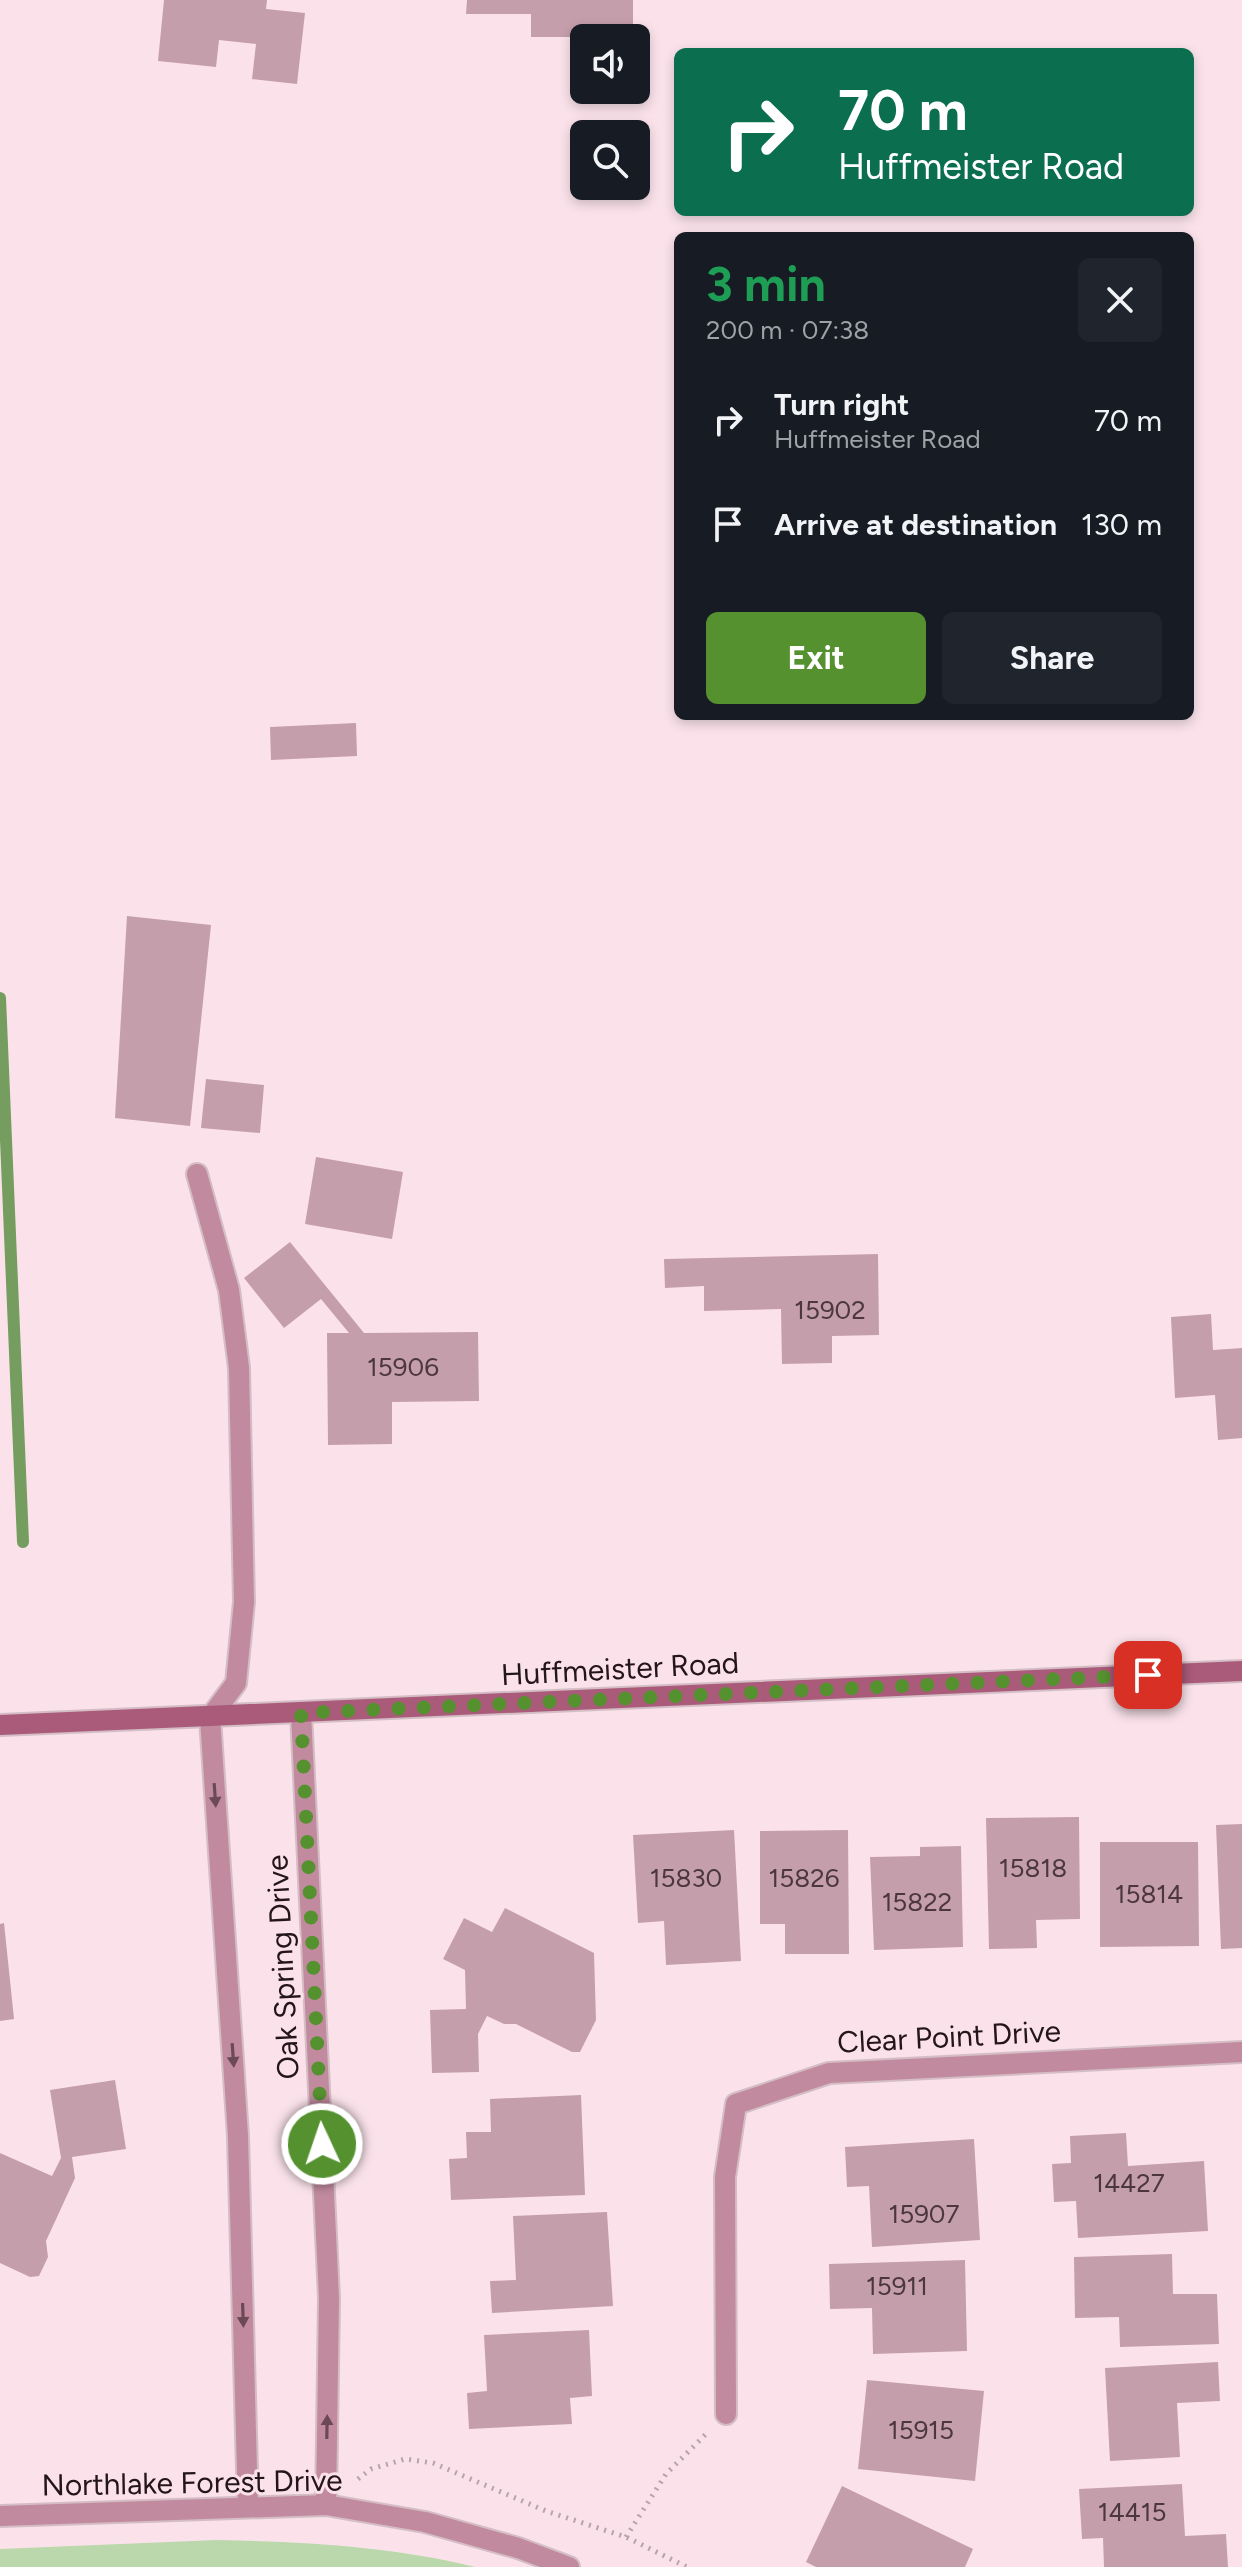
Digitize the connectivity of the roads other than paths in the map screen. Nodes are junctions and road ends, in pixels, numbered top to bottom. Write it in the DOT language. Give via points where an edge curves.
graph roads {
  1 [pos="197,1174"];
  2 [pos="1242,1671"];
  3 [pos="301,1713"];
  4 [pos="210,1718"];
  5 [pos="0,1725"];
  6 [pos="1242,2052"];
  7 [pos="726,2414"];
  8 [pos="326,2505"];
  9 [pos="248,2507"];
  10 [pos="0,2516"];
  11 [pos="569,2567"];
  1 -- 4 [label="street" via="229,1290 240,1384 244,1602 236,1683"];
  2 -- 3 [label="street, Huffmeister Road"];
  3 -- 4 [label="street, Huffmeister Road"];
  8 -- 3 [label="street, Oak Spring Drive, one-way" via="329,2298"];
  4 -- 5 [label="street, Huffmeister Road"];
  4 -- 9 [label="street, Oak Spring Drive, one-way" via="238,2136"];
  6 -- 7 [label="street, Clear Point Drive" via="829,2073 736,2104 725,2177"];
  8 -- 9 [label="street, Northlake Forest Drive"];
  8 -- 11 [label="street, Northlake Forest Drive" via="425,2522"];
  9 -- 10 [label="street, Northlake Forest Drive"];
}
